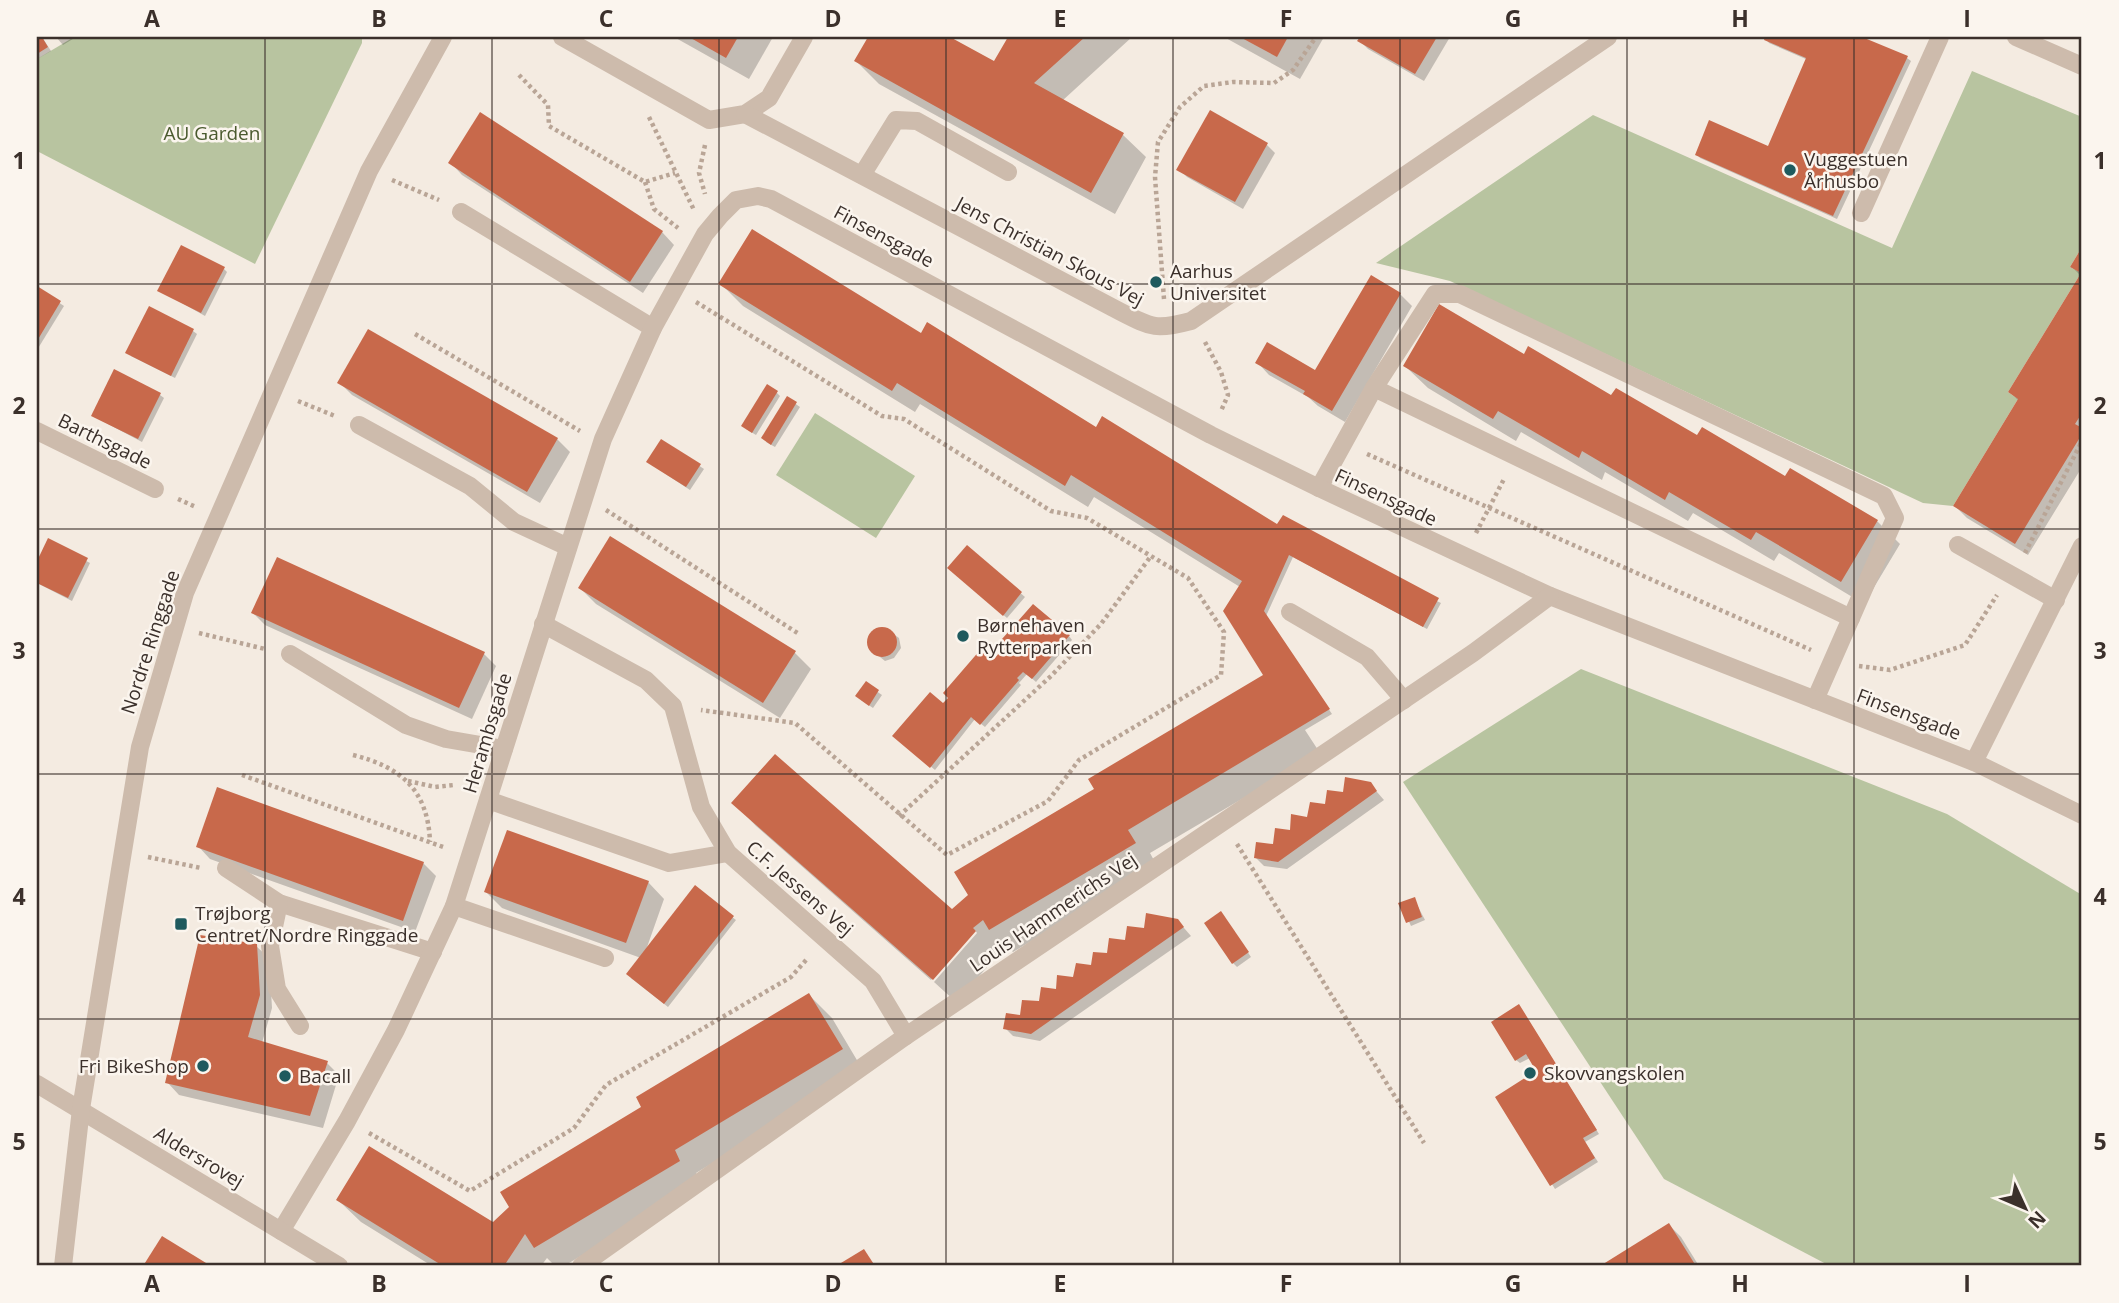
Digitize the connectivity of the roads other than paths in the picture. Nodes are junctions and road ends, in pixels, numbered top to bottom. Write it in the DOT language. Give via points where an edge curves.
graph roads {
  1 [pos="443,37"];
  2 [pos="562,37"];
  3 [pos="804,37"];
  4 [pos="1608,37"];
  5 [pos="1940,37"];
  6 [pos="2016,37"];
  7 [pos="2082,66"];
  8 [pos="745,114"];
  9 [pos="1008,172"];
  10 [pos="862,175"];
  11 [pos="461,212"];
  12 [pos="1861,213"];
  13 [pos="705,234"];
  14 [pos="653,328"];
  15 [pos="1374,388"];
  16 [pos="359,425"];
  17 [pos="37,431"];
  18 [pos="1319,488"];
  19 [pos="155,489"];
  20 [pos="1958,545"];
  21 [pos="2082,546"];
  22 [pos="568,547"];
  23 [pos="1550,596"];
  24 [pos="2056,600"];
  25 [pos="1290,612"];
  26 [pos="1850,618"];
  27 [pos="543,624"];
  28 [pos="290,654"];
  29 [pos="1404,699"];
  30 [pos="1815,700"];
  31 [pos="504,749"];
  32 [pos="1974,762"];
  33 [pos="488,800"];
  34 [pos="2082,815"];
  35 [pos="728,853"];
  36 [pos="226,868"];
  37 [pos="279,903"];
  38 [pos="454,906"];
  39 [pos="433,952"];
  40 [pos="605,958"];
  41 [pos="300,1026"];
  42 [pos="906,1036"];
  43 [pos="37,1084"];
  44 [pos="80,1109"];
  45 [pos="281,1231"];
  46 [pos="63,1266"];
  47 [pos="339,1266"];
  48 [pos="581,1266"];
  1 -- 44 [label="street, Nordre Ringgade" via="369,171 185,593 139,747"];
  2 -- 8 [label="street" via="709,120"];
  3 -- 8 [label="street" via="769,99"];
  4 -- 10 [label="street, Jens Christian Skous Vej" via="1191,321 1165,328 1142,323"];
  5 -- 12 [label="street"];
  6 -- 7 [label="street"];
  8 -- 10 [label="street, Jens Christian Skous Vej"];
  9 -- 10 [label="street" via="916,121 896,120"];
  11 -- 14 [label="street"];
  13 -- 14 [label="street, Herambsgade"];
  13 -- 18 [label="street, Finsensgade" via="736,200 771,199"];
  14 -- 22 [label="street, Herambsgade" via="601,444"];
  15 -- 18 [label="street"];
  15 -- 26 [label="street"];
  15 -- 26 [label="street" via="1435,294 1460,294 1884,496 1895,518"];
  16 -- 22 [label="street" via="470,486 514,522"];
  17 -- 19 [label="street, Barthsgade"];
  18 -- 23 [label="street, Finsensgade"];
  20 -- 24 [label="street"];
  21 -- 24 [label="street"];
  22 -- 27 [label="street, Herambsgade"];
  23 -- 29 [label="street, Louis Hammerichs Vej"];
  23 -- 30 [label="street, Finsensgade"];
  24 -- 32 [label="street"];
  25 -- 29 [label="street" via="1367,657"];
  26 -- 30 [label="street"];
  27 -- 31 [label="street, Herambsgade"];
  27 -- 35 [label="street, C.F. Jessens Vej" via="646,680 673,706 701,807"];
  28 -- 31 [label="street" via="406,725 446,739"];
  29 -- 42 [label="street, Louis Hammerichs Vej"];
  30 -- 32 [label="street, Finsensgade"];
  31 -- 33 [label="street, Herambsgade"];
  32 -- 34 [label="street, Finsensgade"];
  33 -- 35 [label="street" via="669,863"];
  33 -- 38 [label="street, Herambsgade"];
  35 -- 42 [label="street, C.F. Jessens Vej" via="873,981"];
  36 -- 37 [label="street"];
  37 -- 39 [label="street"];
  37 -- 41 [label="street" via="270,946 277,989"];
  38 -- 39 [label="street, Herambsgade"];
  38 -- 40 [label="street"];
  39 -- 45 [label="street, Herambsgade" via="347,1121"];
  42 -- 48 [label="street, Louis Hammerichs Vej"];
  43 -- 44 [label="street, Aldersrovej"];
  44 -- 45 [label="street, Aldersrovej"];
  44 -- 46 [label="street, Nordre Ringgade"];
  45 -- 47 [label="street, Aldersrovej"];
}
